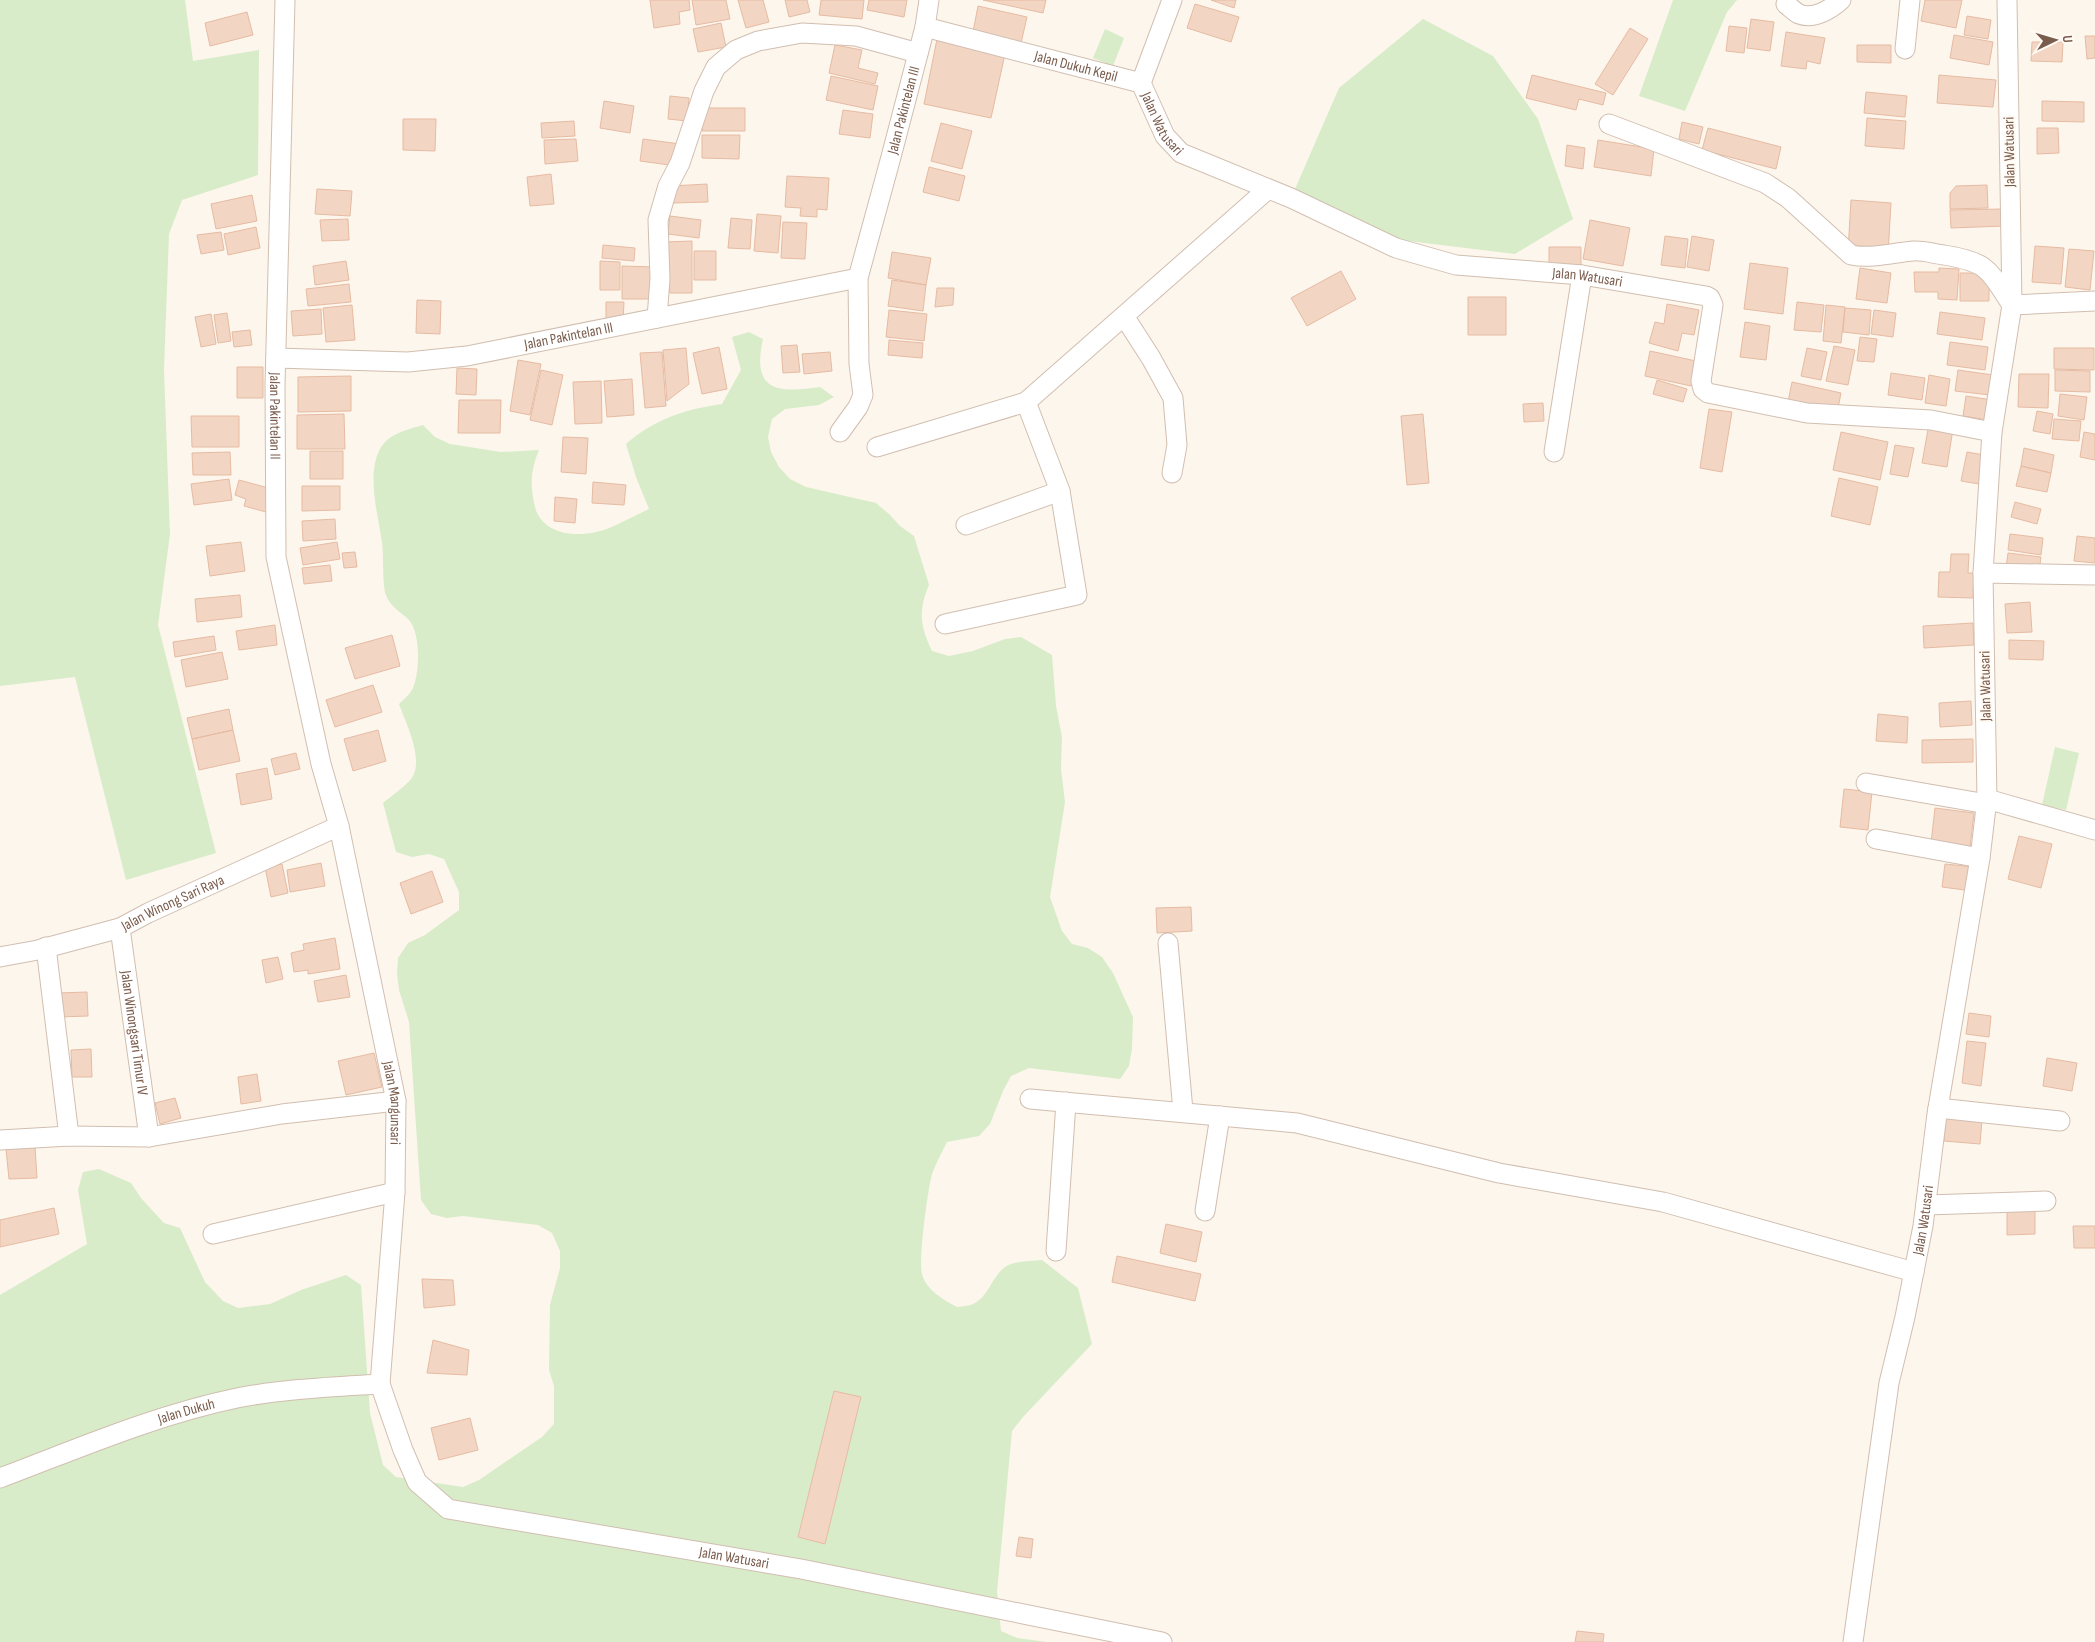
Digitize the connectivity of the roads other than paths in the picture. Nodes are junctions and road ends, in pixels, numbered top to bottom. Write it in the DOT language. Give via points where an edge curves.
graph roads {
  1 [pos="285,0"];
  2 [pos="930,0"];
  3 [pos="1172,0"];
  4 [pos="1841,0"];
  5 [pos="1910,0"];
  6 [pos="2006,0"];
  7 [pos="1786,4"];
  8 [pos="925,28"];
  9 [pos="1906,49"];
  10 [pos="918,53"];
  11 [pos="1141,83"];
  12 [pos="1609,124"];
  13 [pos="1268,189"];
  14 [pos="1582,276"];
  15 [pos="858,278"];
  16 [pos="2095,301"];
  17 [pos="2012,305"];
  18 [pos="1124,316"];
  19 [pos="657,318"];
  20 [pos="276,358"];
  21 [pos="1026,402"];
  22 [pos="840,432"];
  23 [pos="1992,432"];
  24 [pos="877,448"];
  25 [pos="1554,452"];
  26 [pos="1172,472"];
  27 [pos="1060,491"];
  28 [pos="966,525"];
  29 [pos="1983,572"];
  30 [pos="2095,575"];
  31 [pos="945,624"];
  32 [pos="1866,783"];
  33 [pos="1987,802"];
  34 [pos="339,826"];
  35 [pos="2095,830"];
  36 [pos="1876,839"];
  37 [pos="1980,858"];
  38 [pos="120,928"];
  39 [pos="1168,943"];
  40 [pos="46,947"];
  41 [pos="0,956"];
  42 [pos="1030,1099"];
  43 [pos="396,1101"];
  44 [pos="1066,1102"];
  45 [pos="1938,1108"];
  46 [pos="1183,1111"];
  47 [pos="1220,1116"];
  48 [pos="2060,1121"];
  49 [pos="68,1136"];
  50 [pos="149,1137"];
  51 [pos="0,1140"];
  52 [pos="395,1192"];
  53 [pos="2046,1201"];
  54 [pos="1926,1205"];
  55 [pos="1205,1211"];
  56 [pos="213,1234"];
  57 [pos="1056,1251"];
  58 [pos="1914,1272"];
  59 [pos="380,1384"];
  60 [pos="0,1478"];
  61 [pos="1162,1642"];
  62 [pos="1853,1642"];
  1 -- 20 [label="street, Jalan Pakintelan II"];
  2 -- 8 [label="street, Jalan Pakintelan III"];
  3 -- 11 [label="street"];
  4 -- 7 [label="street" via="1833,8 1809,15 1800,14"];
  5 -- 9 [label="street"];
  6 -- 17 [label="street, Jalan Watusari"];
  8 -- 10 [label="street, Jalan Pakintelan III"];
  8 -- 11 [label="street, Jalan Dukuh Kepil"];
  10 -- 15 [label="street, Jalan Pakintelan III"];
  10 -- 19 [label="street" via="856,36 802,33 758,40 736,50 716,68 704,91 658,220 660,279"];
  11 -- 13 [label="street, Jalan Watusari" via="1165,136 1181,153"];
  12 -- 17 [label="street" via="1765,183 1788,198 1851,255 1862,257 1914,251 1978,263 1991,273"];
  13 -- 14 [label="street, Jalan Watusari" via="1396,248 1456,265"];
  13 -- 18 [label="street"];
  14 -- 23 [label="street, Jalan Watusari" via="1710,298 1712,305 1701,380 1703,389 1708,393 1807,413 1931,420"];
  14 -- 25 [label="street"];
  15 -- 19 [label="street, Jalan Pakintelan III"];
  15 -- 22 [label="street, Jalan Pakintelan III" via="858,364 863,395 858,408"];
  16 -- 17 [label="street"];
  17 -- 23 [label="street, Jalan Watusari"];
  18 -- 21 [label="street"];
  18 -- 26 [label="street" via="1173,398 1177,445"];
  19 -- 20 [label="street, Jalan Pakintelan III" via="467,356 408,362"];
  20 -- 34 [label="street, Jalan Pakintelan II" via="276,557 321,764"];
  21 -- 24 [label="street"];
  21 -- 27 [label="street"];
  23 -- 29 [label="street, Jalan Watusari"];
  27 -- 28 [label="street"];
  27 -- 31 [label="street" via="1077,595"];
  29 -- 30 [label="street"];
  29 -- 33 [label="street, Jalan Watusari"];
  32 -- 33 [label="street"];
  33 -- 35 [label="street"];
  33 -- 37 [label="street, Jalan Watusari"];
  34 -- 38 [label="street, Jalan Winong Sari Raya"];
  34 -- 43 [label="street, Jalan Mangunsari"];
  36 -- 37 [label="street"];
  37 -- 45 [label="street, Jalan Watusari"];
  38 -- 40 [label="street, Jalan Winong Sari Raya"];
  38 -- 50 [label="street, Jalan Winongsari Timur IV"];
  39 -- 46 [label="street"];
  40 -- 41 [label="street, Jalan Winong Sari Raya"];
  40 -- 49 [label="street"];
  42 -- 44 [label="street"];
  43 -- 50 [label="street" via="282,1114"];
  43 -- 52 [label="street, Jalan Mangunsari"];
  44 -- 46 [label="street"];
  44 -- 57 [label="street"];
  45 -- 48 [label="street"];
  45 -- 54 [label="street, Jalan Watusari"];
  46 -- 47 [label="street"];
  47 -- 55 [label="street"];
  47 -- 58 [label="street" via="1297,1123 1499,1172 1663,1202"];
  49 -- 50 [label="street"];
  49 -- 51 [label="street"];
  52 -- 56 [label="street"];
  52 -- 59 [label="street, Jalan Mangunsari"];
  53 -- 54 [label="street"];
  54 -- 58 [label="street, Jalan Watusari"];
  58 -- 62 [label="street, Jalan Watusari" via="1889,1383"];
  59 -- 60 [label="street, Jalan Dukuh" via="237,1398 167,1416"];
  59 -- 61 [label="street, Jalan Watusari" via="417,1482 448,1509 800,1569"];
}
